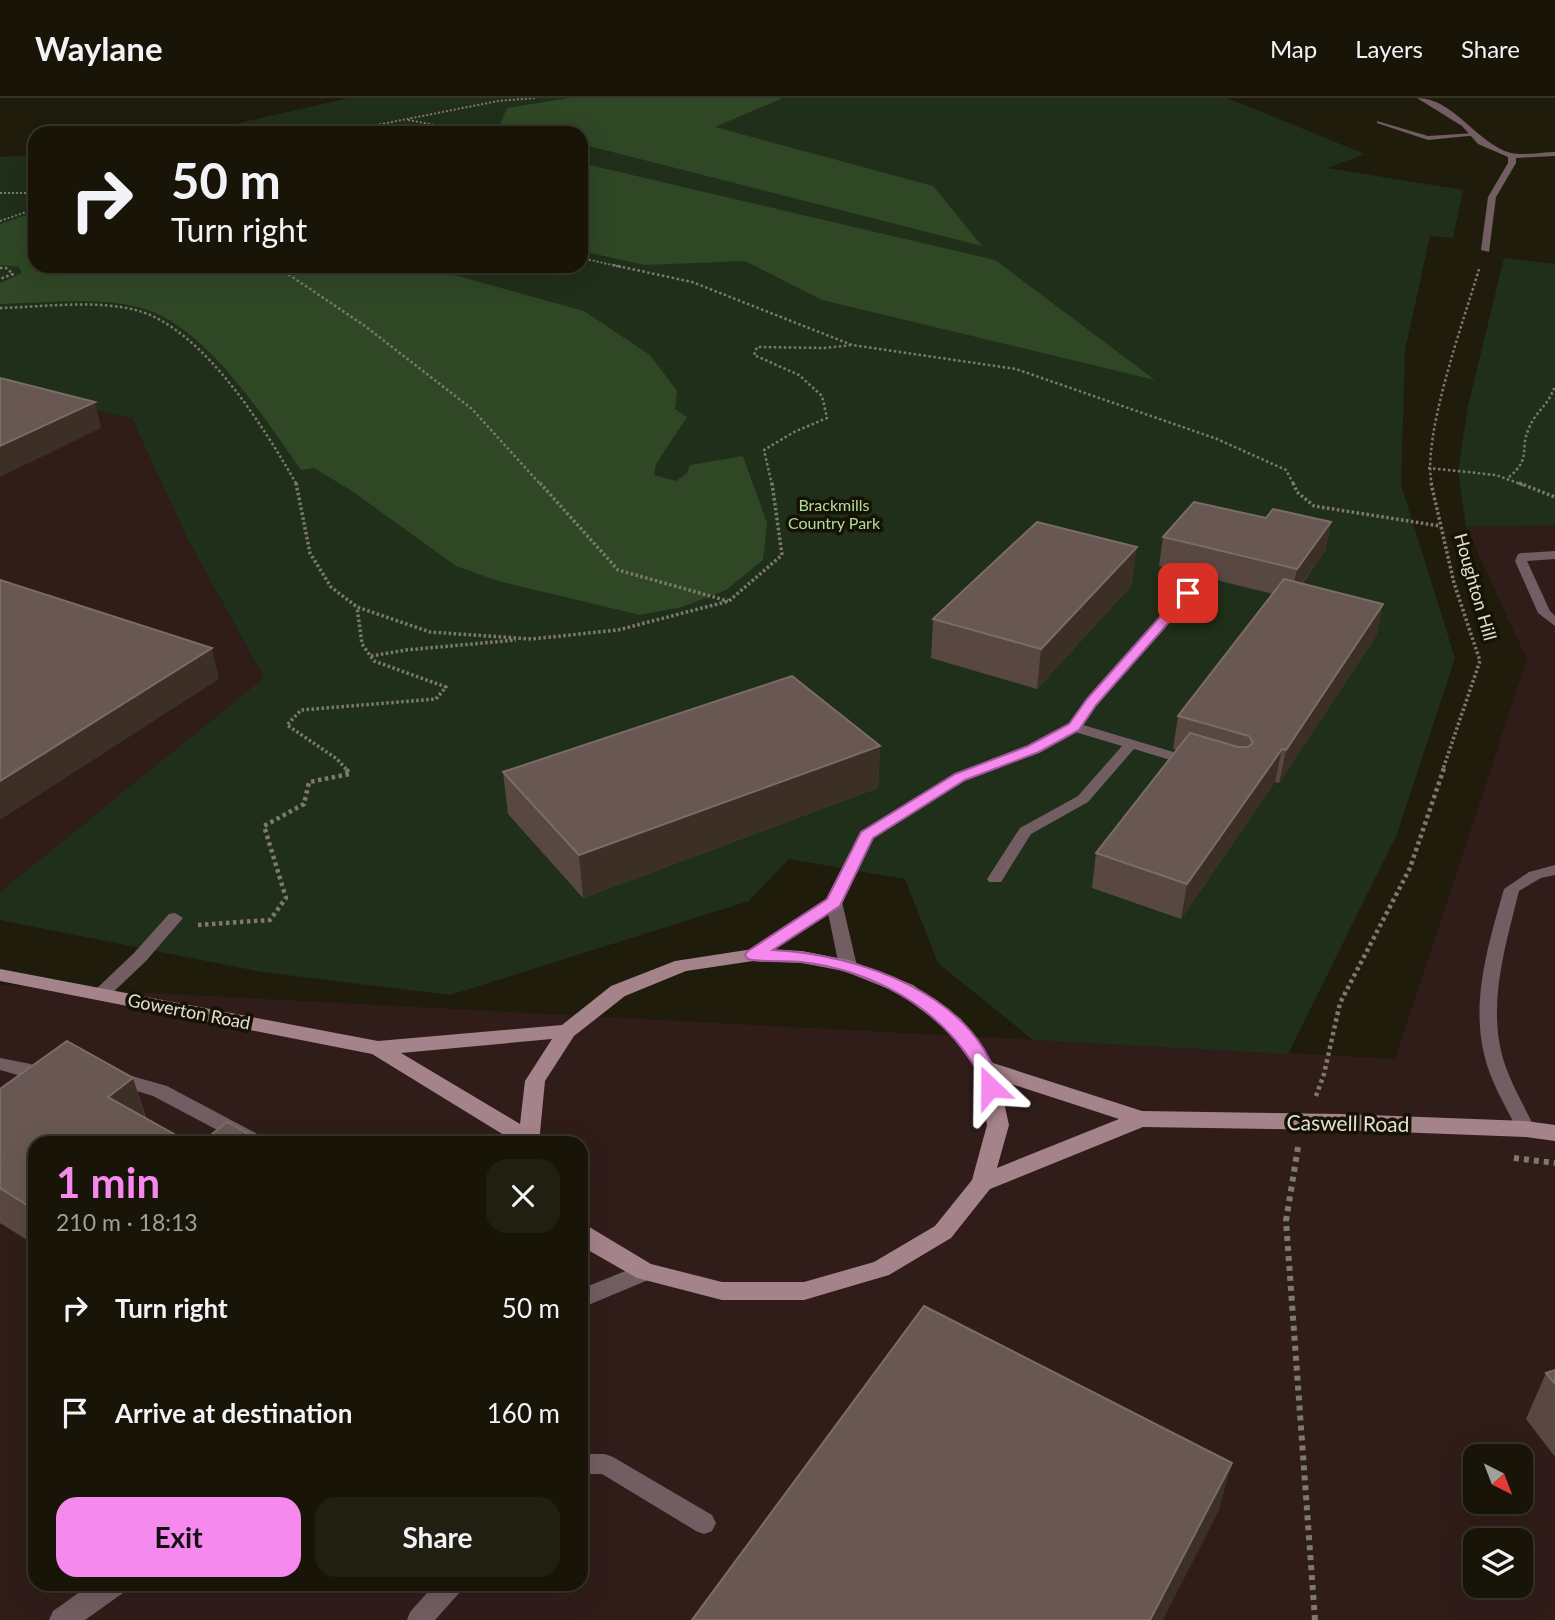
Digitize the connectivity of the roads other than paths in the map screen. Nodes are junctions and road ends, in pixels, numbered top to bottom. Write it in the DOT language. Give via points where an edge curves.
graph roads {
  1 [pos="1421,98"];
  2 [pos="1378,122"];
  3 [pos="1475,135"];
  4 [pos="1555,154"];
  5 [pos="1511,156"];
  6 [pos="1486,250"];
  7 [pos="1555,555"];
  8 [pos="1188,593"];
  9 [pos="1555,622"];
  10 [pos="1074,727"];
  11 [pos="1131,744"];
  12 [pos="1210,767"];
  13 [pos="1555,870"];
  14 [pos="995,879"];
  15 [pos="834,902"];
  16 [pos="171,922"];
  17 [pos="754,955"];
  18 [pos="848,966"];
  19 [pos="0,975"];
  20 [pos="101,994"];
  21 [pos="567,1031"];
  22 [pos="378,1048"];
  23 [pos="0,1064"];
  24 [pos="986,1068"];
  25 [pos="50,1071"];
  26 [pos="27,1072"];
  27 [pos="98,1072"];
  28 [pos="0,1106"];
  29 [pos="1141,1119"];
  30 [pos="1525,1129"];
  31 [pos="1555,1133"];
  32 [pos="245,1136"];
  33 [pos="521,1136"];
  34 [pos="528,1136"];
  35 [pos="982,1183"];
  36 [pos="588,1239"];
  37 [pos="645,1272"];
  38 [pos="588,1296"];
  39 [pos="588,1464"];
  40 [pos="704,1523"];
  41 [pos="103,1591"];
  42 [pos="446,1591"];
  43 [pos="63,1620"];
  44 [pos="419,1620"];
  1 -- 3 [label="street"];
  2 -- 3 [label="lane" via="1428,138"];
  3 -- 5 [label="street"];
  4 -- 5 [label="street"];
  5 -- 6 [label="street" via="1512,163 1492,197"];
  7 -- 9 [label="lane" via="1530,555 1521,561 1544,613"];
  8 -- 10 [label="lane"];
  10 -- 11 [label="lane"];
  10 -- 15 [label="lane" via="1033,749 960,777 867,835"];
  11 -- 12 [label="lane"];
  11 -- 14 [label="lane" via="1083,799 1025,831"];
  13 -- 30 [label="lane" via="1535,875 1512,889 1492,966 1487,1009 1493,1055"];
  15 -- 17 [label="lane"];
  15 -- 18 [label="lane"];
  16 -- 20 [label="lane"];
  17 -- 18 [label="street" via="802,957"];
  17 -- 21 [label="street" via="682,965 618,991"];
  18 -- 24 [label="street" via="906,989 954,1024"];
  19 -- 20 [label="street, Gowerton Road"];
  20 -- 22 [label="street, Gowerton Road"];
  21 -- 22 [label="street, Gowerton Road"];
  21 -- 34 [label="street" via="535,1081"];
  22 -- 33 [label="street, Gowerton Road"];
  23 -- 26 [label="lane"];
  24 -- 29 [label="street, Caswell Road"];
  24 -- 35 [label="street" via="998,1125"];
  25 -- 26 [label="lane"];
  26 -- 28 [label="lane" via="30,1076 19,1092"];
  27 -- 32 [label="lane" via="160,1091"];
  29 -- 30 [label="street, Caswell Road"];
  29 -- 35 [label="street, Caswell Road"];
  30 -- 31 [label="street, Caswell Road"];
  35 -- 37 [label="street" via="943,1232 881,1269 804,1291 722,1291"];
  36 -- 37 [label="street"];
  37 -- 38 [label="street"];
  39 -- 40 [label="lane" via="605,1464"];
  41 -- 43 [label="street"];
  42 -- 44 [label="lane"];
}
